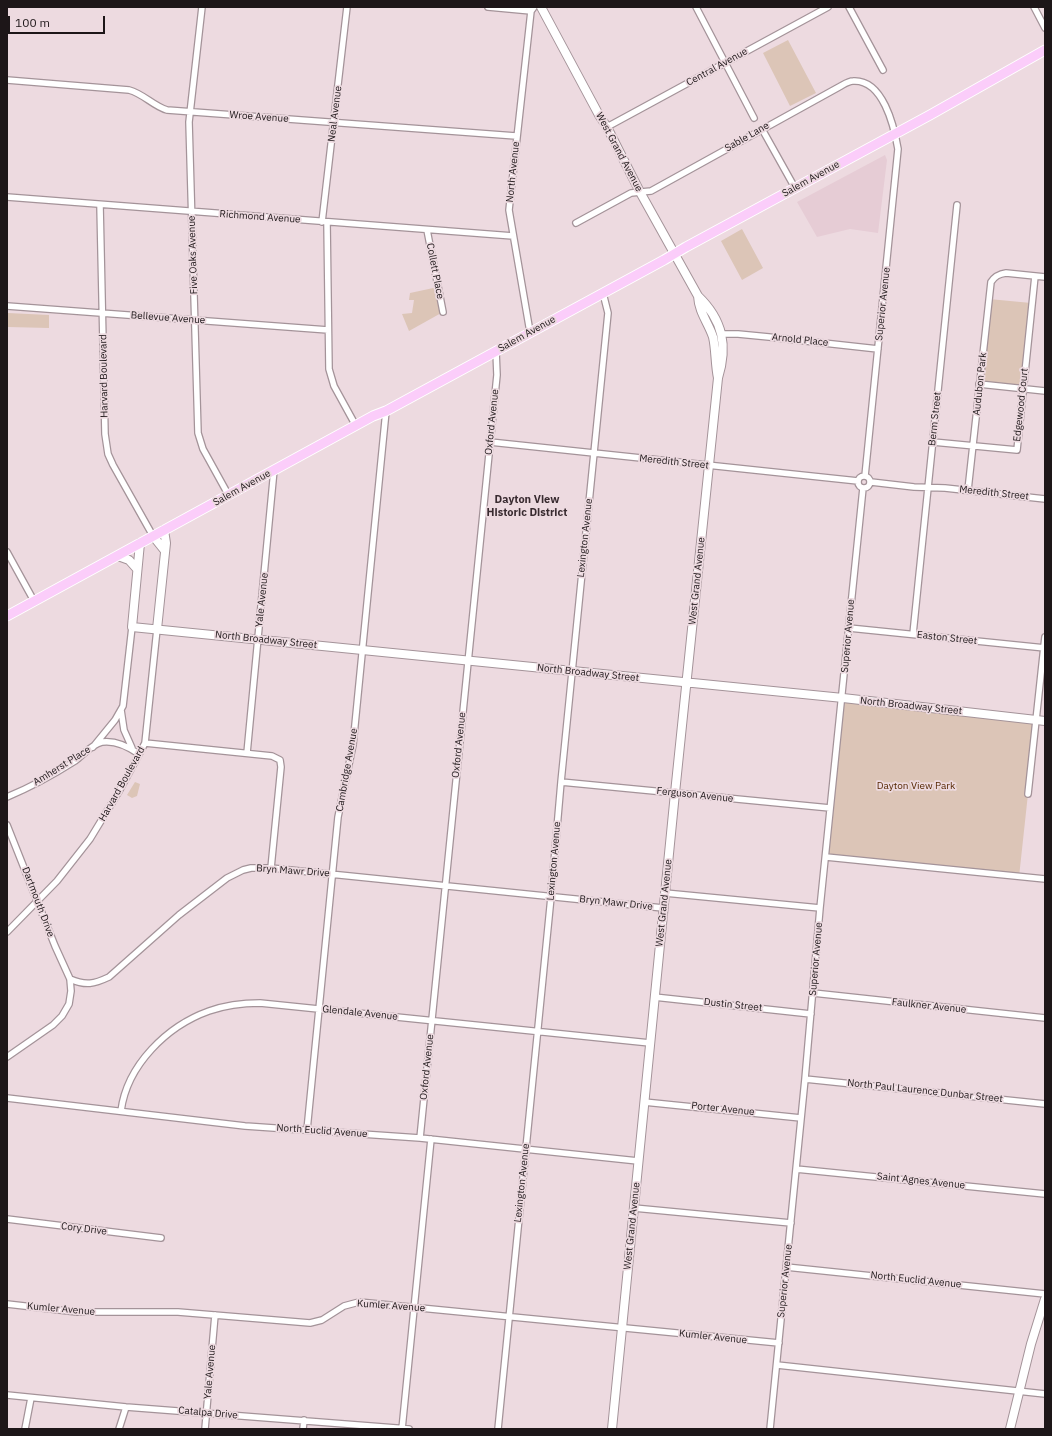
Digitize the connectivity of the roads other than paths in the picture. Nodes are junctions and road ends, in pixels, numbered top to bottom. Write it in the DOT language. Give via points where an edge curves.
graph roads {
  1 [pos="202,7"];
  2 [pos="348,7"];
  3 [pos="488,7"];
  4 [pos="541,7"];
  5 [pos="696,7"];
  6 [pos="828,7"];
  7 [pos="849,7"];
  8 [pos="1034,7"];
  9 [pos="532,9"];
  10 [pos="1045,28"];
  11 [pos="1045,50"];
  12 [pos="726,62"];
  13 [pos="883,70"];
  14 [pos="7,80"];
  15 [pos="190,112"];
  16 [pos="754,118"];
  17 [pos="334,122"];
  18 [pos="607,127"];
  19 [pos="762,129"];
  20 [pos="895,133"];
  21 [pos="516,136"];
  22 [pos="795,188"];
  23 [pos="640,192"];
  24 [pos="7,197"];
  25 [pos="100,205"];
  26 [pos="958,205"];
  27 [pos="192,212"];
  28 [pos="324,222"];
  29 [pos="576,223"];
  30 [pos="427,230"];
  31 [pos="513,236"];
  32 [pos="675,254"];
  33 [pos="1035,276"];
  34 [pos="1045,277"];
  35 [pos="603,293"];
  36 [pos="698,296"];
  37 [pos="7,306"];
  38 [pos="443,312"];
  39 [pos="102,314"];
  40 [pos="195,320"];
  41 [pos="328,330"];
  42 [pos="530,332"];
  43 [pos="722,334"];
  44 [pos="878,349"];
  45 [pos="496,351"];
  46 [pos="718,378"];
  47 [pos="979,384"];
  48 [pos="1023,388"];
  49 [pos="1045,391"];
  50 [pos="386,411"];
  51 [pos="356,426"];
  52 [pos="490,442"];
  53 [pos="933,442"];
  54 [pos="974,446"];
  55 [pos="594,454"];
  56 [pos="709,465"];
  57 [pos="274,470"];
  58 [pos="865,476"];
  59 [pos="858,481"];
  60 [pos="871,482"];
  61 [pos="928,487"];
  62 [pos="863,488"];
  63 [pos="968,490"];
  64 [pos="228,496"];
  65 [pos="1045,499"];
  66 [pos="164,530"];
  67 [pos="153,536"];
  68 [pos="140,543"];
  69 [pos="165,551"];
  70 [pos="7,552"];
  71 [pos="118,556"];
  72 [pos="137,569"];
  73 [pos="34,601"];
  74 [pos="7,616"];
  75 [pos="132,627"];
  76 [pos="849,628"];
  77 [pos="157,629"];
  78 [pos="914,634"];
  79 [pos="1045,637"];
  80 [pos="258,639"];
  81 [pos="1044,648"];
  82 [pos="363,650"];
  83 [pos="468,661"];
  84 [pos="572,672"];
  85 [pos="686,683"];
  86 [pos="843,698"];
  87 [pos="121,710"];
  88 [pos="1041,720"];
  89 [pos="145,743"];
  90 [pos="93,747"];
  91 [pos="132,748"];
  92 [pos="246,753"];
  93 [pos="140,754"];
  94 [pos="561,782"];
  95 [pos="675,793"];
  96 [pos="1028,794"];
  97 [pos="7,797"];
  98 [pos="830,808"];
  99 [pos="7,825"];
  100 [pos="826,857"];
  101 [pos="271,868"];
  102 [pos="333,874"];
  103 [pos="1045,879"];
  104 [pos="445,886"];
  105 [pos="665,893"];
  106 [pos="551,897"];
  107 [pos="38,900"];
  108 [pos="663,908"];
  109 [pos="820,908"];
  110 [pos="7,932"];
  111 [pos="70,979"];
  112 [pos="813,993"];
  113 [pos="654,997"];
  114 [pos="319,1009"];
  115 [pos="811,1014"];
  116 [pos="1045,1018"];
  117 [pos="431,1020"];
  118 [pos="538,1031"];
  119 [pos="650,1043"];
  120 [pos="7,1057"];
  121 [pos="805,1079"];
  122 [pos="7,1098"];
  123 [pos="644,1102"];
  124 [pos="1045,1104"];
  125 [pos="121,1111"];
  126 [pos="801,1118"];
  127 [pos="307,1130"];
  128 [pos="420,1138"];
  129 [pos="431,1140"];
  130 [pos="526,1149"];
  131 [pos="638,1161"];
  132 [pos="796,1169"];
  133 [pos="1045,1194"];
  134 [pos="634,1208"];
  135 [pos="7,1219"];
  136 [pos="791,1223"];
  137 [pos="161,1238"];
  138 [pos="786,1267"];
  139 [pos="1045,1294"];
  140 [pos="1045,1299"];
  141 [pos="7,1304"];
  142 [pos="414,1307"];
  143 [pos="215,1316"];
  144 [pos="509,1316"];
  145 [pos="621,1328"];
  146 [pos="779,1343"];
  147 [pos="777,1365"];
  148 [pos="1019,1391"];
  149 [pos="1045,1394"];
  150 [pos="7,1395"];
  151 [pos="31,1398"];
  152 [pos="126,1407"];
  153 [pos="207,1413"];
  154 [pos="304,1420"];
  155 [pos="25,1429"];
  156 [pos="119,1429"];
  157 [pos="205,1429"];
  158 [pos="303,1429"];
  159 [pos="402,1429"];
  160 [pos="409,1429"];
  161 [pos="498,1429"];
  162 [pos="612,1429"];
  163 [pos="770,1429"];
  164 [pos="1010,1429"];
  1 -- 15 [label="street, Five Oaks Avenue"];
  2 -- 17 [label="street, Neal Avenue"];
  3 -- 9 [label="street"];
  4 -- 18 [label="street, West Grand Avenue"];
  5 -- 12 [label="street"];
  6 -- 12 [label="street, Central Avenue"];
  7 -- 13 [label="street"];
  8 -- 10 [label="street"];
  9 -- 21 [label="street, North Avenue"];
  11 -- 20 [label="main road, Salem Avenue"];
  12 -- 16 [label="street"];
  12 -- 18 [label="street, Central Avenue"];
  14 -- 15 [label="street, Wroe Avenue" via="129,90 140,94 160,108"];
  15 -- 17 [label="street, Wroe Avenue"];
  15 -- 27 [label="street, Five Oaks Avenue"];
  17 -- 21 [label="street, Wroe Avenue"];
  17 -- 28 [label="street, Neal Avenue"];
  18 -- 23 [label="street, West Grand Avenue"];
  19 -- 20 [label="street, Sable Lane" via="854,81 875,89 885,105"];
  19 -- 22 [label="street"];
  19 -- 23 [label="street, Sable Lane" via="651,191"];
  20 -- 22 [label="main road, Salem Avenue"];
  20 -- 44 [label="street, Superior Avenue" via="898,149"];
  21 -- 31 [label="street, North Avenue" via="509,198"];
  22 -- 32 [label="main road, Salem Avenue"];
  23 -- 29 [label="street, Sable Lane" via="631,193"];
  23 -- 32 [label="street, West Grand Avenue"];
  24 -- 25 [label="street, Richmond Avenue"];
  25 -- 27 [label="street, Richmond Avenue"];
  25 -- 39 [label="street, Harvard Boulevard"];
  26 -- 53 [label="street, Berm Street"];
  27 -- 28 [label="street, Richmond Avenue"];
  27 -- 40 [label="street, Five Oaks Avenue"];
  28 -- 30 [label="street, Richmond Avenue"];
  28 -- 41 [label="street, Neal Avenue"];
  30 -- 31 [label="street, Richmond Avenue"];
  30 -- 38 [label="street, Collett Place"];
  31 -- 42 [label="street, North Avenue"];
  32 -- 35 [label="main road, Salem Avenue"];
  32 -- 36 [label="street, West Grand Avenue"];
  33 -- 34 [label="street"];
  33 -- 47 [label="street, Audubon Park" via="1006,273 994,277 990,285"];
  33 -- 48 [label="street, Edgewood Court"];
  35 -- 42 [label="main road, Salem Avenue"];
  35 -- 55 [label="street, Lexington Avenue" via="608,313"];
  36 -- 43 [label="street, West Grand Avenue" via="706,304"];
  36 -- 46 [label="street, West Grand Avenue" via="698,305 713,336"];
  37 -- 39 [label="street, Bellevue Avenue"];
  39 -- 40 [label="street, Bellevue Avenue"];
  39 -- 67 [label="street, Harvard Boulevard" via="106,445 113,465"];
  40 -- 41 [label="street, Bellevue Avenue"];
  40 -- 64 [label="street, Five Oaks Avenue" via="200,440"];
  41 -- 51 [label="street, Neal Avenue" via="330,374"];
  42 -- 45 [label="main road, Salem Avenue"];
  43 -- 44 [label="street, Arnold Place"];
  43 -- 46 [label="street, West Grand Avenue" via="722,363"];
  44 -- 58 [label="street, Superior Avenue"];
  45 -- 50 [label="main road, Salem Avenue"];
  45 -- 52 [label="street, Oxford Avenue" via="497,375"];
  46 -- 56 [label="street, West Grand Avenue"];
  47 -- 48 [label="street"];
  47 -- 54 [label="street, Audubon Park"];
  48 -- 49 [label="street"];
  48 -- 54 [label="street, Edgewood Court" via="1017,450"];
  50 -- 51 [label="main road, Salem Avenue"];
  50 -- 82 [label="street, Cambridge Avenue"];
  51 -- 57 [label="main road, Salem Avenue"];
  52 -- 55 [label="street, Meredith Street"];
  52 -- 83 [label="street, Oxford Avenue"];
  53 -- 54 [label="street, Edgewood Court"];
  53 -- 61 [label="street, Berm Street"];
  54 -- 63 [label="street, Audubon Park"];
  55 -- 56 [label="street, Meredith Street"];
  55 -- 84 [label="street, Lexington Avenue"];
  56 -- 59 [label="street, Meredith Street"];
  56 -- 85 [label="street, West Grand Avenue"];
  57 -- 64 [label="main road, Salem Avenue"];
  57 -- 80 [label="street, Yale Avenue"];
  58 -- 59 [label="street" via="860,477"];
  58 -- 60 [label="street"];
  59 -- 62 [label="street" via="859,486"];
  60 -- 61 [label="street, Meredith Street"];
  60 -- 62 [label="street" via="868,487"];
  61 -- 63 [label="street, Meredith Street"];
  61 -- 78 [label="street, Berm Street"];
  62 -- 76 [label="street, Superior Avenue"];
  63 -- 65 [label="street, Meredith Street"];
  64 -- 66 [label="main road, Salem Avenue"];
  66 -- 67 [label="main road, Salem Avenue"];
  66 -- 69 [label="street, Harvard Boulevard"];
  67 -- 68 [label="main road, Salem Avenue"];
  67 -- 69 [label="street"];
  68 -- 71 [label="main road, Salem Avenue"];
  68 -- 72 [label="street, Harvard Boulevard"];
  69 -- 77 [label="street, Harvard Boulevard"];
  70 -- 73 [label="street"];
  71 -- 72 [label="street" via="129,560"];
  71 -- 73 [label="main road, Salem Avenue"];
  72 -- 75 [label="street, Harvard Boulevard"];
  73 -- 74 [label="main road, Salem Avenue"];
  75 -- 77 [label="street, North Broadway Street"];
  75 -- 87 [label="street, Harvard Boulevard"];
  76 -- 78 [label="street, Easton Street"];
  76 -- 86 [label="street, Superior Avenue"];
  77 -- 80 [label="street, North Broadway Street"];
  77 -- 89 [label="street, Harvard Boulevard"];
  78 -- 81 [label="street, Easton Street"];
  79 -- 81 [label="street"];
  80 -- 82 [label="street, North Broadway Street"];
  80 -- 92 [label="street, Yale Avenue"];
  81 -- 88 [label="street"];
  82 -- 83 [label="street, North Broadway Street"];
  82 -- 102 [label="street, Cambridge Avenue" via="353,745 341,800"];
  83 -- 84 [label="street, North Broadway Street"];
  83 -- 104 [label="street, Oxford Avenue"];
  84 -- 85 [label="street, North Broadway Street"];
  84 -- 94 [label="street, Lexington Avenue"];
  85 -- 86 [label="street, North Broadway Street"];
  85 -- 95 [label="street, West Grand Avenue"];
  86 -- 88 [label="street, North Broadway Street"];
  86 -- 98 [label="street, Superior Avenue"];
  87 -- 90 [label="street, Harvard Boulevard"];
  87 -- 91 [label="street, Harvard Boulevard" via="124,730"];
  88 -- 96 [label="street"];
  89 -- 92 [label="street"];
  89 -- 93 [label="street, Harvard Boulevard"];
  90 -- 91 [label="street, Amherst Place" via="102,742 114,742"];
  90 -- 97 [label="street, Amherst Place" via="53,775"];
  91 -- 93 [label="street, Amherst Place"];
  92 -- 101 [label="street" via="280,760"];
  93 -- 107 [label="street, Harvard Boulevard" via="90,839 57,881"];
  94 -- 95 [label="street, Ferguson Avenue"];
  94 -- 106 [label="street, Lexington Avenue"];
  95 -- 98 [label="street, Ferguson Avenue"];
  95 -- 105 [label="street, West Grand Avenue"];
  98 -- 100 [label="street, Superior Avenue"];
  99 -- 107 [label="street, Dartmouth Drive"];
  100 -- 103 [label="street"];
  100 -- 109 [label="street, Superior Avenue"];
  101 -- 102 [label="street, Bryn Mawr Drive"];
  101 -- 111 [label="street, Bryn Mawr Drive" via="251,868 227,878 179,915 109,977 98,983 88,984"];
  102 -- 104 [label="street, Bryn Mawr Drive"];
  102 -- 114 [label="street, Cambridge Avenue"];
  104 -- 106 [label="street, Bryn Mawr Drive"];
  104 -- 117 [label="street, Oxford Avenue"];
  105 -- 108 [label="street, West Grand Avenue"];
  105 -- 109 [label="street, Bryn Mawr Drive"];
  106 -- 108 [label="street, Bryn Mawr Drive"];
  106 -- 118 [label="street, Lexington Avenue"];
  107 -- 110 [label="street, Harvard Boulevard"];
  107 -- 111 [label="street, Dartmouth Drive"];
  108 -- 113 [label="street, West Grand Avenue"];
  109 -- 112 [label="street, Superior Avenue"];
  111 -- 120 [label="street" via="69,1004 62,1016"];
  112 -- 115 [label="street, Superior Avenue"];
  112 -- 116 [label="street, Faulkner Avenue"];
  113 -- 115 [label="street, Dustin Street"];
  113 -- 119 [label="street, West Grand Avenue"];
  114 -- 117 [label="street, Glendale Avenue"];
  114 -- 125 [label="street, Glendale Avenue" via="240,1003 194,1017 167,1034 143,1060 127,1088"];
  114 -- 127 [label="street, Cambridge Avenue"];
  115 -- 121 [label="street, Superior Avenue"];
  117 -- 118 [label="street, Glendale Avenue"];
  117 -- 128 [label="street, Oxford Avenue"];
  118 -- 119 [label="street, Glendale Avenue"];
  118 -- 130 [label="street, Lexington Avenue"];
  119 -- 123 [label="street, West Grand Avenue"];
  121 -- 124 [label="street, North Paul Laurence Dunbar Street"];
  121 -- 126 [label="street, Superior Avenue"];
  122 -- 125 [label="street, North Euclid Avenue"];
  123 -- 126 [label="street, Porter Avenue"];
  123 -- 131 [label="street, West Grand Avenue"];
  125 -- 127 [label="street, North Euclid Avenue" via="245,1126"];
  126 -- 132 [label="street, Superior Avenue"];
  127 -- 128 [label="street, North Euclid Avenue"];
  128 -- 129 [label="street, North Euclid Avenue"];
  129 -- 130 [label="street, North Euclid Avenue"];
  129 -- 142 [label="street"];
  130 -- 131 [label="street, North Euclid Avenue"];
  130 -- 144 [label="street, Lexington Avenue"];
  131 -- 134 [label="street, West Grand Avenue"];
  132 -- 133 [label="street, Saint Agnes Avenue"];
  132 -- 136 [label="street, Superior Avenue"];
  134 -- 136 [label="street"];
  134 -- 145 [label="street, West Grand Avenue"];
  135 -- 137 [label="street, Cory Drive"];
  136 -- 138 [label="street, Superior Avenue"];
  138 -- 139 [label="street, North Euclid Avenue"];
  138 -- 146 [label="street, Superior Avenue"];
  140 -- 148 [label="street"];
  141 -- 143 [label="street, Kumler Avenue" via="77,1312 159,1311"];
  142 -- 143 [label="street, Kumler Avenue" via="359,1302 344,1306 325,1319 314,1322"];
  142 -- 144 [label="street, Kumler Avenue"];
  142 -- 159 [label="street"];
  143 -- 153 [label="street, Yale Avenue"];
  144 -- 145 [label="street, Kumler Avenue"];
  144 -- 161 [label="street, Lexington Avenue"];
  145 -- 146 [label="street, Kumler Avenue"];
  145 -- 162 [label="street, West Grand Avenue"];
  146 -- 147 [label="street, Superior Avenue"];
  147 -- 148 [label="street"];
  147 -- 163 [label="street, Superior Avenue"];
  148 -- 149 [label="street"];
  148 -- 164 [label="street"];
  150 -- 151 [label="street, Catalpa Drive"];
  151 -- 152 [label="street, Catalpa Drive"];
  151 -- 155 [label="street"];
  152 -- 153 [label="street, Catalpa Drive"];
  152 -- 156 [label="street"];
  153 -- 154 [label="street, Catalpa Drive"];
  153 -- 157 [label="street, Yale Avenue"];
  154 -- 158 [label="street"];
  154 -- 159 [label="street, Catalpa Drive"];
  159 -- 160 [label="street, Catalpa Drive"];
}
